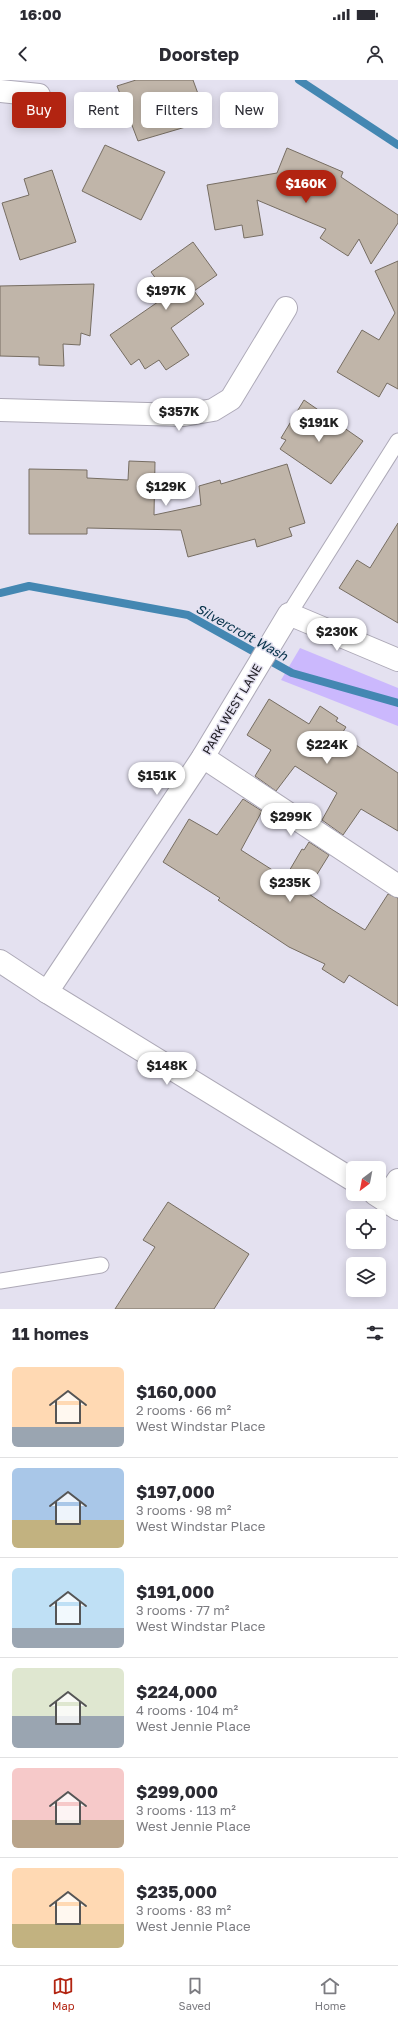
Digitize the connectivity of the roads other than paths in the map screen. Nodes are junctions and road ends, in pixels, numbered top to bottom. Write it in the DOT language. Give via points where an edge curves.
graph roads {
  1 [pos="0,92"];
  2 [pos="12,93"];
  3 [pos="286,308"];
  4 [pos="0,410"];
  5 [pos="398,442"];
  6 [pos="289,614"];
  7 [pos="398,660"];
  8 [pos="203,757"];
  9 [pos="398,886"];
  10 [pos="0,960"];
  11 [pos="47,992"];
  12 [pos="346,1176"];
  13 [pos="398,1180"];
  14 [pos="386,1201"];
  15 [pos="101,1265"];
  16 [pos="0,1281"];
  1 -- 2 [label="street"];
  3 -- 4 [label="street" via="231,399 216,417"];
  5 -- 6 [label="lane, PARK WEST LANE"];
  6 -- 7 [label="street"];
  6 -- 8 [label="street, PARK WEST LANE"];
  8 -- 9 [label="street"];
  8 -- 11 [label="street, PARK WEST LANE"];
  10 -- 11 [label="street"];
  11 -- 12 [label="street"];
  13 -- 14 [label="street"];
  15 -- 16 [label="lane"];
}
